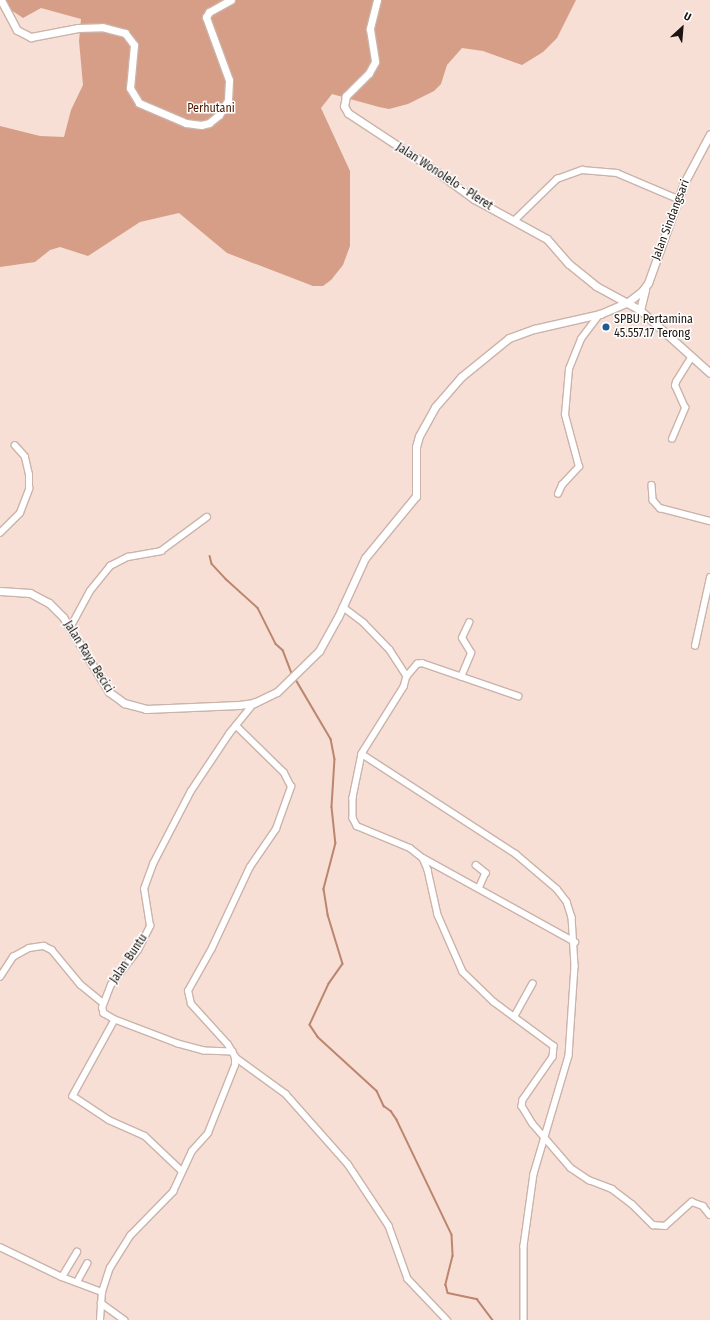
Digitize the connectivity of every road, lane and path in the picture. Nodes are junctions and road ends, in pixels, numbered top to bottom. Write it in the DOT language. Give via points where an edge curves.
graph roads {
  1 [pos="1,0"];
  2 [pos="231,0"];
  3 [pos="377,0"];
  4 [pos="710,134"];
  5 [pos="678,199"];
  6 [pos="516,220"];
  7 [pos="648,283"];
  8 [pos="628,302"];
  9 [pos="640,310"];
  10 [pos="600,314"];
  11 [pos="692,358"];
  12 [pos="710,373"];
  13 [pos="672,439"];
  14 [pos="15,446"];
  15 [pos="652,485"];
  16 [pos="558,494"];
  17 [pos="207,517"];
  18 [pos="710,521"];
  19 [pos="0,533"];
  20 [pos="710,578"];
  21 [pos="0,591"];
  22 [pos="344,607"];
  23 [pos="469,622"];
  24 [pos="70,628"];
  25 [pos="695,646"];
  26 [pos="408,676"];
  27 [pos="461,676"];
  28 [pos="518,696"];
  29 [pos="254,703"];
  30 [pos="236,726"];
  31 [pos="362,754"];
  32 [pos="423,858"];
  33 [pos="476,865"];
  34 [pos="479,889"];
  35 [pos="575,942"];
  36 [pos="0,977"];
  37 [pos="532,984"];
  38 [pos="103,1003"];
  39 [pos="514,1017"];
  40 [pos="115,1020"];
  41 [pos="234,1055"];
  42 [pos="545,1138"];
  43 [pos="182,1171"];
  44 [pos="710,1215"];
  45 [pos="0,1247"];
  46 [pos="76,1252"];
  47 [pos="87,1264"];
  48 [pos="62,1277"];
  49 [pos="77,1282"];
  50 [pos="102,1292"];
  51 [pos="101,1303"];
  52 [pos="100,1320"];
  53 [pos="124,1320"];
  54 [pos="447,1320"];
  55 [pos="524,1320"];
  1 -- 2 [label="main road" via="17,30 31,37 78,28 102,27 125,33 134,45 130,88 138,103 186,123 201,125 209,123 218,115 228,100 229,80 206,17 209,12"];
  3 -- 6 [label="main road, Jalan Wonolelo - Pleret" via="370,28 375,57 373,68 346,96 343,102 348,113 480,203"];
  4 -- 5 [label="main road, Jalan Sindangsari"];
  5 -- 6 [label="street" via="617,173 582,170 557,179"];
  5 -- 7 [label="main road, Jalan Sindangsari"];
  6 -- 8 [label="main road, Jalan Wonolelo - Pleret" via="547,239 570,264 596,286"];
  7 -- 8 [label="main road, Jalan Sindangsari"];
  7 -- 9 [label="main road"];
  8 -- 9 [label="main road, Jalan Wonolelo - Pleret"];
  8 -- 10 [label="main road, Jalan Sindangsari"];
  9 -- 11 [label="main road, Jalan Wonolelo - Pleret"];
  10 -- 16 [label="street" via="581,339 569,369 565,415 579,467 562,485"];
  10 -- 22 [label="main road, Jalan Sindangsari" via="534,329 509,338 477,362 447,392 428,418 419,436 416,447 416,496 411,505 373,545"];
  11 -- 12 [label="main road, Jalan Wonolelo - Pleret"];
  11 -- 13 [label="street" via="675,386 685,408"];
  14 -- 19 [label="street" via="25,457 29,489 20,513"];
  15 -- 18 [label="street" via="653,500 660,508"];
  17 -- 24 [label="street" via="161,551 128,557 110,566 90,591"];
  20 -- 25 [label="street"];
  21 -- 24 [label="main road, Jalan Raya Becici" via="30,593 49,603 64,617"];
  22 -- 26 [label="street" via="390,650"];
  22 -- 29 [label="main road, Jalan Sindangsari" via="319,651 277,692"];
  23 -- 27 [label="street" via="462,638 471,653"];
  24 -- 29 [label="main road, Jalan Raya Becici" via="100,681 109,692 124,703 146,709"];
  26 -- 27 [label="street" via="417,664 422,662"];
  26 -- 31 [label="street" via="404,687"];
  27 -- 28 [label="street"];
  29 -- 30 [label="street, Jalan Buntu"];
  30 -- 38 [label="street, Jalan Buntu" via="191,791 147,877 144,898 150,926 138,950 111,985"];
  30 -- 41 [label="street" via="284,773 291,787 276,829 250,867 212,948 188,991 191,1004"];
  31 -- 32 [label="street" via="352,798 355,823 362,830 410,848"];
  31 -- 35 [label="street" via="516,854 557,889 567,902"];
  32 -- 34 [label="street"];
  32 -- 39 [label="street" via="436,911 463,972 479,990"];
  33 -- 34 [label="street" via="486,873"];
  34 -- 35 [label="street"];
  35 -- 42 [label="street" via="569,1056"];
  36 -- 38 [label="street" via="13,957 29,948 44,946 52,950 81,985"];
  37 -- 39 [label="street"];
  38 -- 40 [label="street" via="102,1011"];
  39 -- 42 [label="street" via="554,1046 553,1057 525,1094 522,1106"];
  40 -- 41 [label="street" via="187,1047"];
  40 -- 43 [label="street" via="73,1096 109,1120 145,1136"];
  41 -- 43 [label="street" via="235,1065 210,1128 192,1151"];
  41 -- 54 [label="street" via="286,1094 348,1164 389,1226 408,1279"];
  42 -- 44 [label="street" via="576,1172 612,1190 632,1204 653,1226 665,1226 692,1202 703,1206"];
  42 -- 55 [label="street" via="534,1174 524,1246"];
  43 -- 50 [label="street" via="170,1196 122,1247 110,1268"];
  45 -- 48 [label="street"];
  46 -- 48 [label="street"];
  47 -- 49 [label="street"];
  48 -- 49 [label="street"];
  49 -- 50 [label="street"];
  50 -- 51 [label="street"];
  51 -- 52 [label="street"];
  51 -- 53 [label="street"];
}
